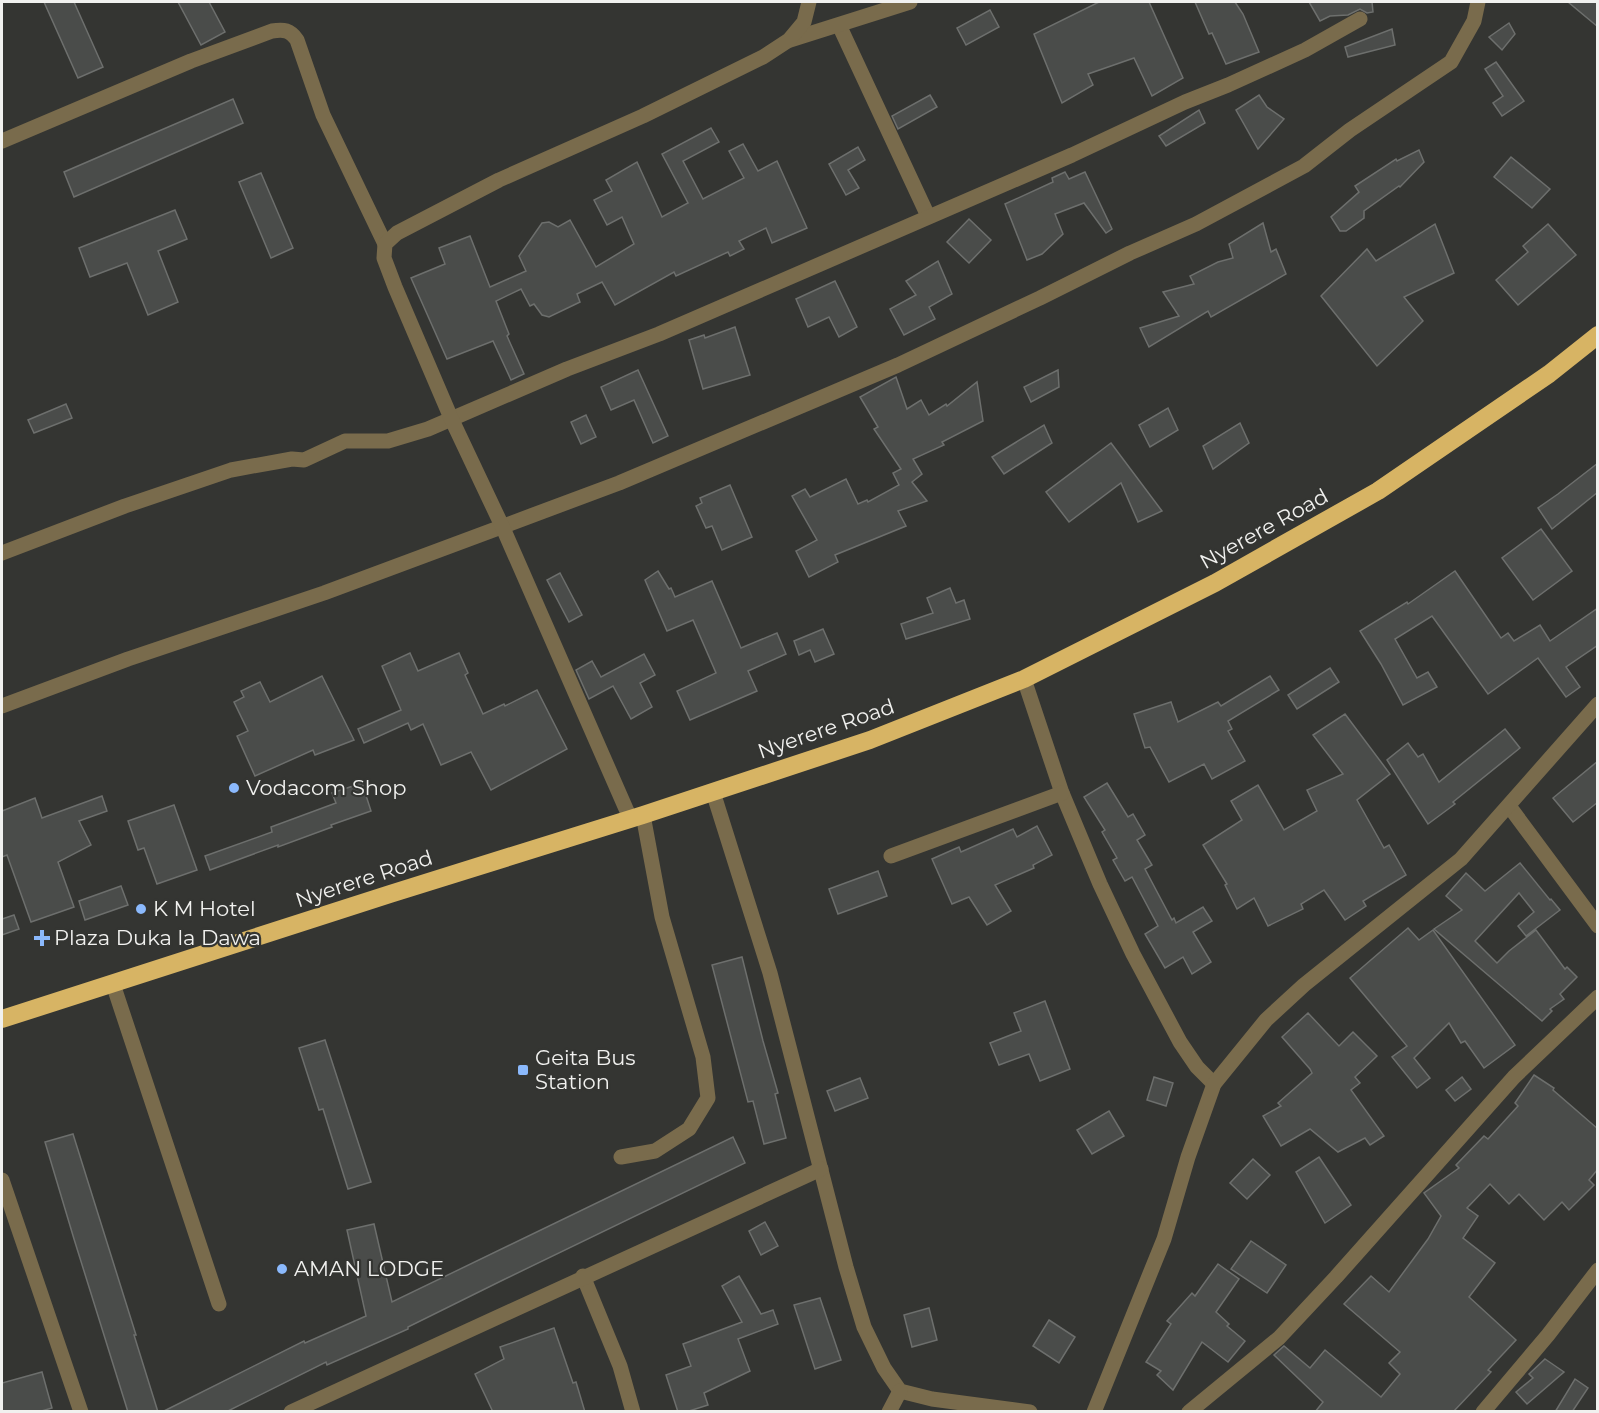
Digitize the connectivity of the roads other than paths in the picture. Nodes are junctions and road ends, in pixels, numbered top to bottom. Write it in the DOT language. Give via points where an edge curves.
graph roads {
  1 [pos="809,2"];
  2 [pos="910,2"];
  3 [pos="1478,2"];
  4 [pos="1360,19"];
  5 [pos="839,25"];
  6 [pos="789,40"];
  7 [pos="2,141"];
  8 [pos="928,216"];
  9 [pos="385,243"];
  10 [pos="1598,335"];
  11 [pos="451,418"];
  12 [pos="503,528"];
  13 [pos="2,553"];
  14 [pos="1024,679"];
  15 [pos="1598,704"];
  16 [pos="2,706"];
  17 [pos="713,792"];
  18 [pos="1062,793"];
  19 [pos="1509,806"];
  20 [pos="636,817"];
  21 [pos="891,856"];
  22 [pos="1598,926"];
  23 [pos="113,984"];
  24 [pos="1598,997"];
  25 [pos="2,1019"];
  26 [pos="1214,1084"];
  27 [pos="621,1157"];
  28 [pos="820,1169"];
  29 [pos="2,1180"];
  30 [pos="1598,1270"];
  31 [pos="583,1276"];
  32 [pos="219,1304"];
  33 [pos="900,1390"];
  34 [pos="81,1412"];
  35 [pos="291,1412"];
  36 [pos="633,1412"];
  37 [pos="889,1412"];
  38 [pos="1030,1412"];
  39 [pos="1094,1412"];
  40 [pos="1189,1412"];
  41 [pos="1483,1412"];
  1 -- 6 [label="street" via="804,22"];
  2 -- 5 [label="street"];
  3 -- 12 [label="street" via="1474,21 1451,62 1304,166 1256,193 898,365"];
  4 -- 8 [label="street" via="1227,86"];
  5 -- 6 [label="street"];
  5 -- 8 [label="street"];
  6 -- 9 [label="street" via="764,57 643,116 499,180"];
  7 -- 9 [label="street" via="191,61 283,30 297,40 322,115"];
  8 -- 11 [label="street" via="659,334"];
  9 -- 11 [label="street" via="384,258 394,287"];
  10 -- 14 [label="highway, Nyerere Road" via="1549,374 1378,491 1215,583"];
  11 -- 12 [label="street"];
  11 -- 13 [label="street" via="388,441 345,441 304,460 231,470"];
  12 -- 16 [label="street"];
  12 -- 20 [label="street"];
  14 -- 17 [label="highway, Nyerere Road" via="870,740"];
  14 -- 18 [label="street"];
  15 -- 19 [label="street"];
  17 -- 20 [label="highway, Nyerere Road"];
  17 -- 28 [label="street" via="770,974"];
  18 -- 21 [label="street"];
  18 -- 26 [label="street" via="1133,954 1180,1042"];
  19 -- 22 [label="street"];
  19 -- 26 [label="street" via="1461,859 1273,1013"];
  20 -- 23 [label="highway, Nyerere Road"];
  20 -- 27 [label="street" via="704,1057 708,1098 689,1129 655,1151"];
  23 -- 25 [label="highway, Nyerere Road"];
  23 -- 32 [label="street"];
  24 -- 40 [label="street" via="1514,1077 1279,1338"];
  26 -- 39 [label="street" via="1164,1239"];
  28 -- 31 [label="street"];
  28 -- 33 [label="street" via="864,1327"];
  29 -- 34 [label="street"];
  30 -- 41 [label="street"];
  31 -- 35 [label="street"];
  31 -- 36 [label="street" via="620,1366"];
  33 -- 37 [label="street"];
  33 -- 38 [label="street" via="932,1399"];
}
